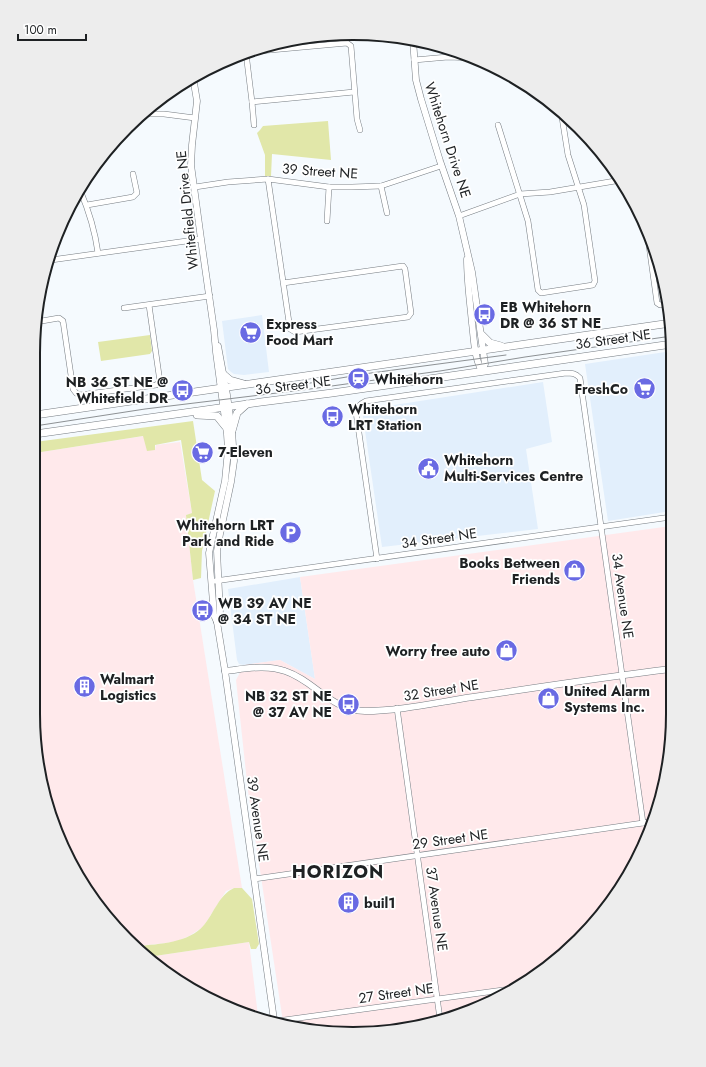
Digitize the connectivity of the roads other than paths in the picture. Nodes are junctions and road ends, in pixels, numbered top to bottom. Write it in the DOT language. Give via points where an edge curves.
graph roads {
  1 [pos="413,46"];
  2 [pos="275,50"];
  3 [pos="455,57"];
  4 [pos="248,59"];
  5 [pos="414,60"];
  6 [pos="194,84"];
  7 [pos="354,92"];
  8 [pos="252,102"];
  9 [pos="152,114"];
  10 [pos="195,118"];
  11 [pos="563,122"];
  12 [pos="254,125"];
  13 [pos="498,125"];
  14 [pos="360,130"];
  15 [pos="441,166"];
  16 [pos="133,174"];
  17 [pos="268,180"];
  18 [pos="614,181"];
  19 [pos="381,186"];
  20 [pos="578,186"];
  21 [pos="195,187"];
  22 [pos="329,187"];
  23 [pos="520,194"];
  24 [pos="82,196"];
  25 [pos="86,205"];
  26 [pos="387,213"];
  27 [pos="459,216"];
  28 [pos="327,221"];
  29 [pos="201,239"];
  30 [pos="466,247"];
  31 [pos="98,253"];
  32 [pos="55,259"];
  33 [pos="652,262"];
  34 [pos="283,283"];
  35 [pos="210,296"];
  36 [pos="150,305"];
  37 [pos="662,305"];
  38 [pos="124,308"];
  39 [pos="42,321"];
  40 [pos="664,324"];
  41 [pos="482,335"];
  42 [pos="216,341"];
  43 [pos="666,345"];
  44 [pos="503,347"];
  45 [pos="480,350"];
  46 [pos="482,371"];
  47 [pos="224,374"];
  48 [pos="246,385"];
  49 [pos="223,388"];
  50 [pos="247,404"];
  51 [pos="225,407"];
  52 [pos="185,412"];
  53 [pos="40,413"];
  54 [pos="225,426"];
  55 [pos="232,431"];
  56 [pos="40,433"];
  57 [pos="666,518"];
  58 [pos="601,528"];
  59 [pos="377,559"];
  60 [pos="218,581"];
  61 [pos="211,582"];
  62 [pos="217,622"];
  63 [pos="666,670"];
  64 [pos="225,671"];
  65 [pos="622,675"];
  66 [pos="397,708"];
  67 [pos="643,823"];
  68 [pos="646,823"];
  69 [pos="418,855"];
  70 [pos="254,878"];
  71 [pos="500,990"];
  72 [pos="438,999"];
  73 [pos="440,1014"];
  74 [pos="273,1016"];
  75 [pos="287,1020"];
  1 -- 5 [label="street, Whitehorn Drive NE"];
  2 -- 7 [label="street" via="347,43 351,46"];
  3 -- 5 [label="street"];
  4 -- 8 [label="street"];
  5 -- 15 [label="street, Whitehorn Drive NE" via="416,80"];
  6 -- 10 [label="street, Whitefield Drive NE" via="197,101"];
  7 -- 8 [label="street"];
  7 -- 14 [label="street"];
  8 -- 12 [label="street"];
  9 -- 10 [label="street"];
  10 -- 21 [label="street, Whitefield Drive NE" via="192,146"];
  11 -- 20 [label="street" via="568,155"];
  13 -- 23 [label="street"];
  15 -- 19 [label="street, 39 Street NE"];
  15 -- 27 [label="street, Whitehorn Drive NE"];
  16 -- 25 [label="street" via="137,193 133,197"];
  17 -- 21 [label="street, 39 Street NE"];
  17 -- 22 [label="street, 39 Street NE"];
  17 -- 34 [label="street"];
  18 -- 20 [label="street"];
  19 -- 22 [label="street, 39 Street NE"];
  19 -- 26 [label="street"];
  20 -- 23 [label="street" via="550,192"];
  20 -- 23 [label="street" via="586,217 595,281 593,285 541,293 538,290 528,221"];
  21 -- 29 [label="street, Whitefield Drive NE"];
  22 -- 28 [label="street"];
  23 -- 27 [label="street"];
  24 -- 25 [label="street"];
  25 -- 31 [label="street"];
  27 -- 30 [label="street, Whitehorn Drive NE"];
  29 -- 31 [label="street"];
  29 -- 35 [label="street, Whitefield Drive NE"];
  30 -- 41 [label="street, Whitehorn Drive NE"];
  30 -- 45 [label="street, Whitehorn Drive NE" via="467,273"];
  31 -- 32 [label="street"];
  33 -- 37 [label="street" via="657,303"];
  34 -- 34 [label="street" via="290,329 295,332 408,317 411,313 403,266"];
  35 -- 36 [label="street"];
  35 -- 42 [label="street, Whitefield Drive NE"];
  36 -- 38 [label="street"];
  36 -- 39 [label="street" via="160,382 156,385 80,395 76,393 63,321 59,318"];
  40 -- 44 [label="main road, 36 Street NE"];
  41 -- 44 [label="main road" via="490,343"];
  41 -- 45 [label="street, Whitehorn Drive NE"];
  42 -- 47 [label="street, Whitefield Drive NE"];
  42 -- 49 [label="street, Whitefield Drive NE"];
  43 -- 46 [label="main road, 36 Street NE"];
  44 -- 45 [label="main road, 36 Street NE"];
  45 -- 46 [label="street, Whitehorn Drive NE" via="485,364"];
  45 -- 48 [label="main road, 36 Street NE"];
  46 -- 50 [label="main road, 36 Street NE"];
  47 -- 48 [label="main road" via="230,380"];
  47 -- 49 [label="street, Whitefield Drive NE"];
  48 -- 49 [label="main road, 36 Street NE"];
  49 -- 51 [label="street, 39 Avenue NE"];
  49 -- 53 [label="main road, 36 Street NE"];
  50 -- 51 [label="main road, 36 Street NE"];
  50 -- 55 [label="main road" via="237,413"];
  51 -- 52 [label="main road, 36 Street NE"];
  51 -- 54 [label="street, 39 Avenue NE"];
  51 -- 55 [label="street, 39 Avenue NE"];
  52 -- 54 [label="main road" via="216,416"];
  52 -- 56 [label="main road, 36 Street NE"];
  54 -- 61 [label="street, 39 Avenue NE" via="227,462 209,554"];
  55 -- 60 [label="street, 39 Avenue NE" via="234,461 217,551"];
  57 -- 58 [label="street, 34 Street NE"];
  58 -- 59 [label="street, 34 Street NE"];
  58 -- 59 [label="street, 34 Avenue NE" via="580,378 575,373 566,372 366,401 359,405 356,412"];
  58 -- 65 [label="street, 34 Avenue NE"];
  59 -- 60 [label="street, 34 Street NE"];
  60 -- 61 [label="street, 34 Street NE"];
  60 -- 62 [label="street, 39 Avenue NE" via="220,614"];
  61 -- 62 [label="street, 39 Avenue NE"];
  62 -- 64 [label="street, 39 Avenue NE"];
  63 -- 65 [label="street, 32 Street NE"];
  64 -- 66 [label="street, 32 Street NE" via="276,668 298,677 342,707 351,710"];
  64 -- 70 [label="street, 39 Avenue NE"];
  65 -- 66 [label="street, 32 Street NE"];
  65 -- 67 [label="street, 34 Avenue NE"];
  66 -- 69 [label="street, 37 Avenue NE"];
  67 -- 68 [label="street, 29 Street NE"];
  67 -- 69 [label="street, 29 Street NE"];
  69 -- 70 [label="street, 29 Street NE"];
  69 -- 72 [label="street, 37 Avenue NE"];
  70 -- 74 [label="street, 39 Avenue NE"];
  71 -- 72 [label="street, 27 Street NE"];
  72 -- 73 [label="street, 37 Avenue NE"];
  72 -- 75 [label="street, 27 Street NE"];
}
